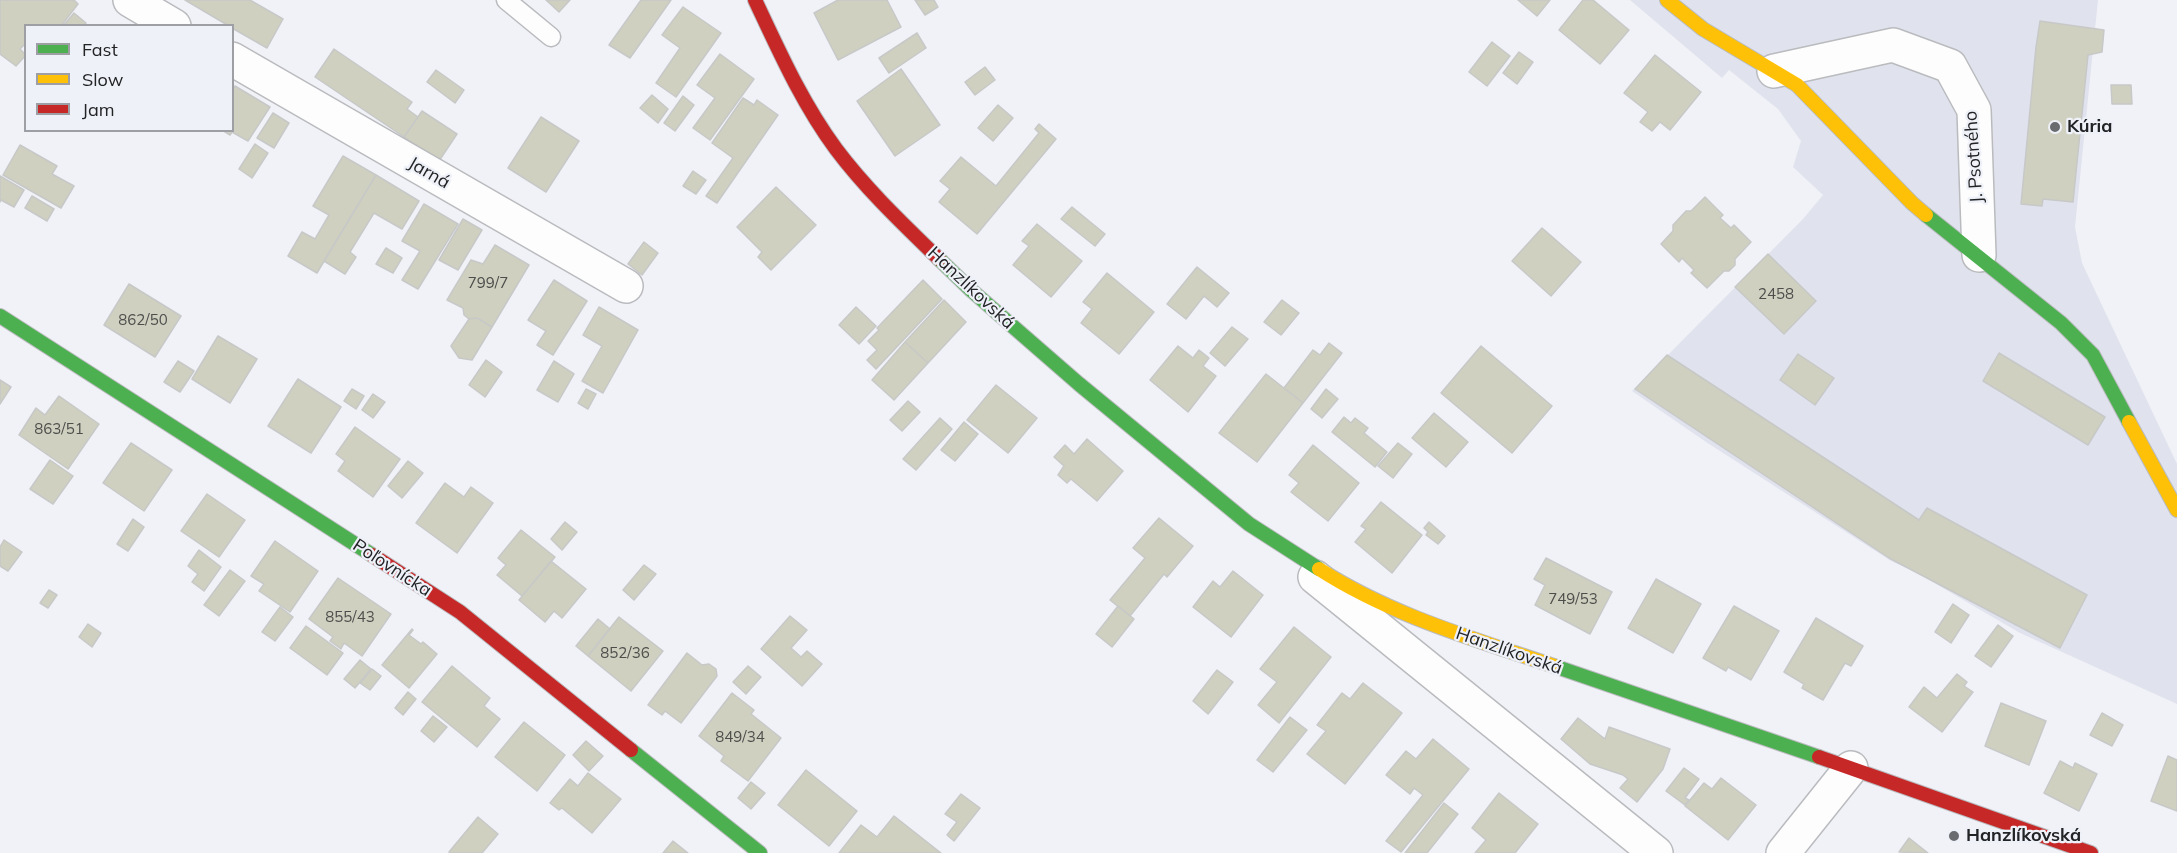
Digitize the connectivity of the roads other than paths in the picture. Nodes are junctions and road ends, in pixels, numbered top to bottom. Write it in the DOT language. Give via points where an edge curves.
graph roads {
  1 [pos="130,0"];
  2 [pos="506,0"];
  3 [pos="755,0"];
  4 [pos="1667,0"];
  5 [pos="171,24"];
  6 [pos="551,37"];
  7 [pos="234,60"];
  8 [pos="1774,71"];
  9 [pos="1979,255"];
  10 [pos="626,286"];
  11 [pos="0,316"];
  12 [pos="2177,510"];
  13 [pos="1249,524"];
  14 [pos="1851,768"];
  15 [pos="760,853"];
  16 [pos="1656,853"];
  17 [pos="1783,853"];
  18 [pos="2091,853"];
  1 -- 5 [label="street"];
  2 -- 6 [label="lane"];
  3 -- 13 [label="street, Hanzlíkovská" via="793,82 836,149 889,210 971,290"];
  4 -- 8 [label="street" via="1703,29"];
  7 -- 10 [label="street, Jarná"];
  8 -- 9 [label="street" via="1797,85 1912,203"];
  8 -- 9 [label="street, J. Psotného" via="1893,45 1950,66 1974,110"];
  9 -- 12 [label="street" via="2093,355"];
  11 -- 15 [label="street, Poľovnícka" via="460,612"];
  13 -- 14 [label="street, Hanzlíkovská" via="1336,580 1417,619"];
  13 -- 16 [label="street, Hanzlíkovská"];
  14 -- 17 [label="street"];
  14 -- 18 [label="street, Hanzlíkovská"];
}
